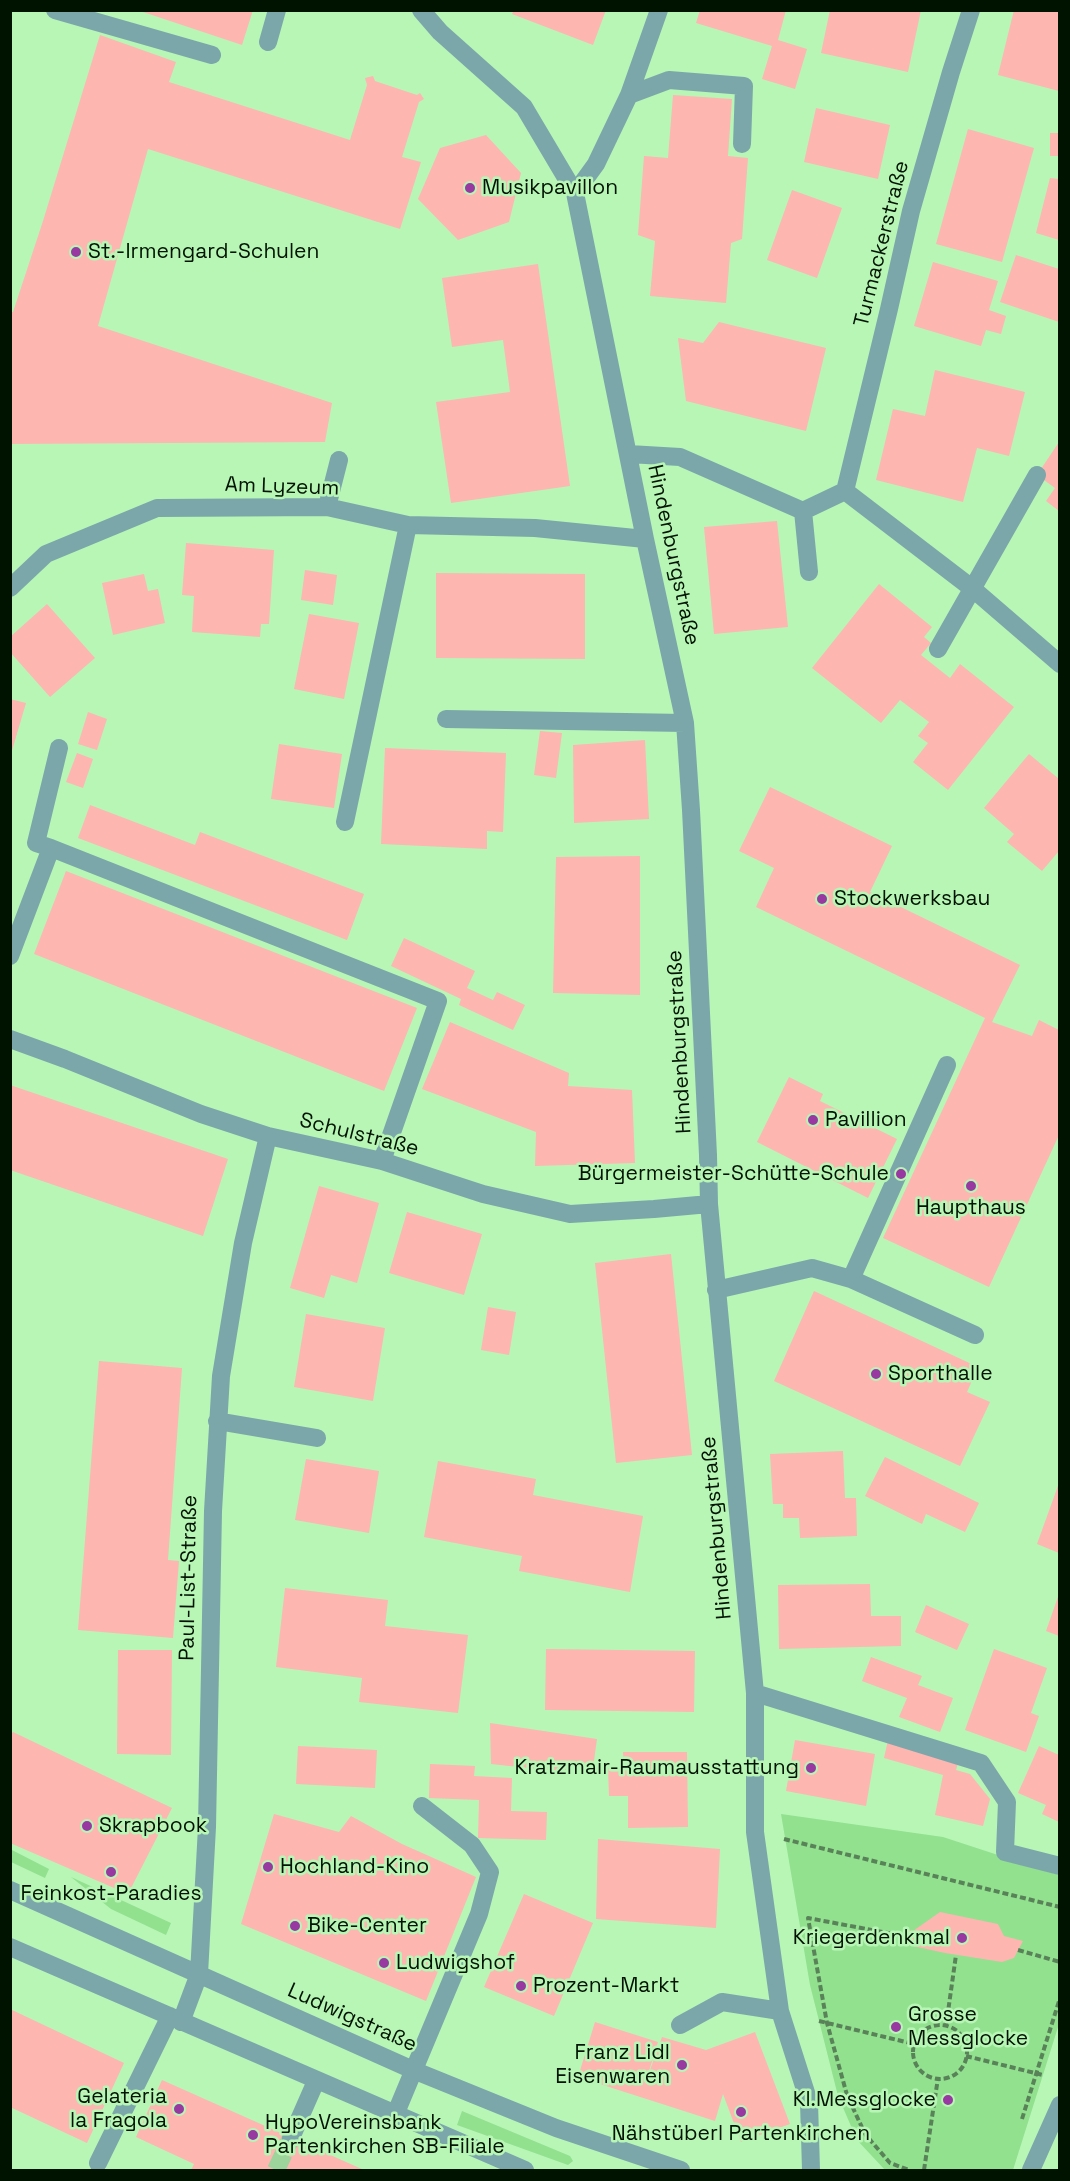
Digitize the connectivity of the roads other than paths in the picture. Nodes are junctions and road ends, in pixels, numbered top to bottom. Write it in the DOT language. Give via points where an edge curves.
graph roads {
  1 [pos="55,10"];
  2 [pos="277,10"];
  3 [pos="421,10"];
  4 [pos="659,10"];
  5 [pos="971,10"];
  6 [pos="268,42"];
  7 [pos="212,55"];
  8 [pos="628,95"];
  9 [pos="742,144"];
  10 [pos="575,193"];
  11 [pos="629,454"];
  12 [pos="339,460"];
  13 [pos="1037,475"];
  14 [pos="845,491"];
  15 [pos="327,507"];
  16 [pos="803,511"];
  17 [pos="408,525"];
  18 [pos="645,539"];
  19 [pos="810,572"];
  20 [pos="10,588"];
  21 [pos="973,589"];
  22 [pos="938,649"];
  23 [pos="1059,664"];
  24 [pos="446,719"];
  25 [pos="685,723"];
  26 [pos="59,748"];
  27 [pos="345,822"];
  28 [pos="51,848"];
  29 [pos="10,956"];
  30 [pos="10,1039"];
  31 [pos="947,1065"];
  32 [pos="268,1136"];
  33 [pos="382,1161"];
  34 [pos="709,1204"];
  35 [pos="851,1279"];
  36 [pos="717,1290"];
  37 [pos="975,1335"];
  38 [pos="217,1421"];
  39 [pos="317,1438"];
  40 [pos="755,1693"];
  41 [pos="422,1806"];
  42 [pos="1059,1866"];
  43 [pos="10,1890"];
  44 [pos="10,1947"];
  45 [pos="199,1974"];
  46 [pos="780,2011"];
  47 [pos="175,2019"];
  48 [pos="680,2025"];
  49 [pos="413,2070"];
  50 [pos="316,2081"];
  51 [pos="1059,2105"];
  52 [pos="395,2115"];
  53 [pos="291,2138"];
  54 [pos="1053,2140"];
  55 [pos="98,2163"];
  56 [pos="525,2170"];
  57 [pos="681,2170"];
  58 [pos="811,2170"];
  59 [pos="1031,2170"];
  1 -- 7 [label="street"];
  2 -- 6 [label="street"];
  3 -- 10 [label="street, Hindenburgstraße" via="524,107"];
  4 -- 8 [label="street"];
  5 -- 14 [label="street, Turmackerstraße" via="911,211"];
  8 -- 9 [label="street" via="669,81 744,86"];
  8 -- 10 [label="street" via="596,164"];
  10 -- 11 [label="street, Hindenburgstraße"];
  11 -- 16 [label="street" via="680,457"];
  11 -- 18 [label="street, Hindenburgstraße"];
  12 -- 15 [label="street"];
  13 -- 21 [label="street"];
  14 -- 16 [label="street"];
  14 -- 21 [label="street"];
  15 -- 17 [label="street, Am Lyzeum"];
  15 -- 20 [label="street, Am Lyzeum" via="157,508 46,554"];
  16 -- 19 [label="street"];
  17 -- 18 [label="street, Am Lyzeum" via="535,528"];
  17 -- 27 [label="street"];
  18 -- 25 [label="street, Hindenburgstraße"];
  21 -- 22 [label="street"];
  21 -- 23 [label="street"];
  24 -- 25 [label="street"];
  25 -- 34 [label="street, Hindenburgstraße"];
  26 -- 28 [label="street" via="36,843"];
  28 -- 29 [label="street"];
  28 -- 33 [label="street" via="438,1001"];
  30 -- 32 [label="street, Schulstraße"];
  31 -- 35 [label="street"];
  32 -- 33 [label="street, Schulstraße"];
  32 -- 38 [label="street, Paul-List-Straße" via="243,1243"];
  33 -- 34 [label="street, Schulstraße" via="483,1194 570,1214"];
  34 -- 36 [label="street, Hindenburgstraße"];
  35 -- 36 [label="street" via="812,1268"];
  35 -- 37 [label="street"];
  36 -- 40 [label="street, Hindenburgstraße"];
  38 -- 39 [label="street"];
  38 -- 45 [label="street, Paul-List-Straße" via="207,1827"];
  40 -- 42 [label="street" via="981,1763 1007,1802 1005,1852"];
  40 -- 46 [label="street, Hindenburgstraße" via="755,1832"];
  41 -- 49 [label="street" via="472,1845 490,1872 479,1914"];
  43 -- 45 [label="street, Ludwigstraße"];
  44 -- 47 [label="street"];
  45 -- 47 [label="street, Paul-List-Straße"];
  45 -- 49 [label="street, Ludwigstraße"];
  46 -- 48 [label="street" via="722,2002"];
  46 -- 58 [label="street, Hindenburgstraße" via="809,2102"];
  47 -- 50 [label="street"];
  47 -- 55 [label="street, Paul-List-Straße"];
  49 -- 52 [label="street"];
  49 -- 57 [label="street, Ludwigstraße" via="556,2128"];
  50 -- 52 [label="street"];
  50 -- 53 [label="street"];
  51 -- 54 [label="street"];
  52 -- 56 [label="street"];
  54 -- 59 [label="street"];
}
